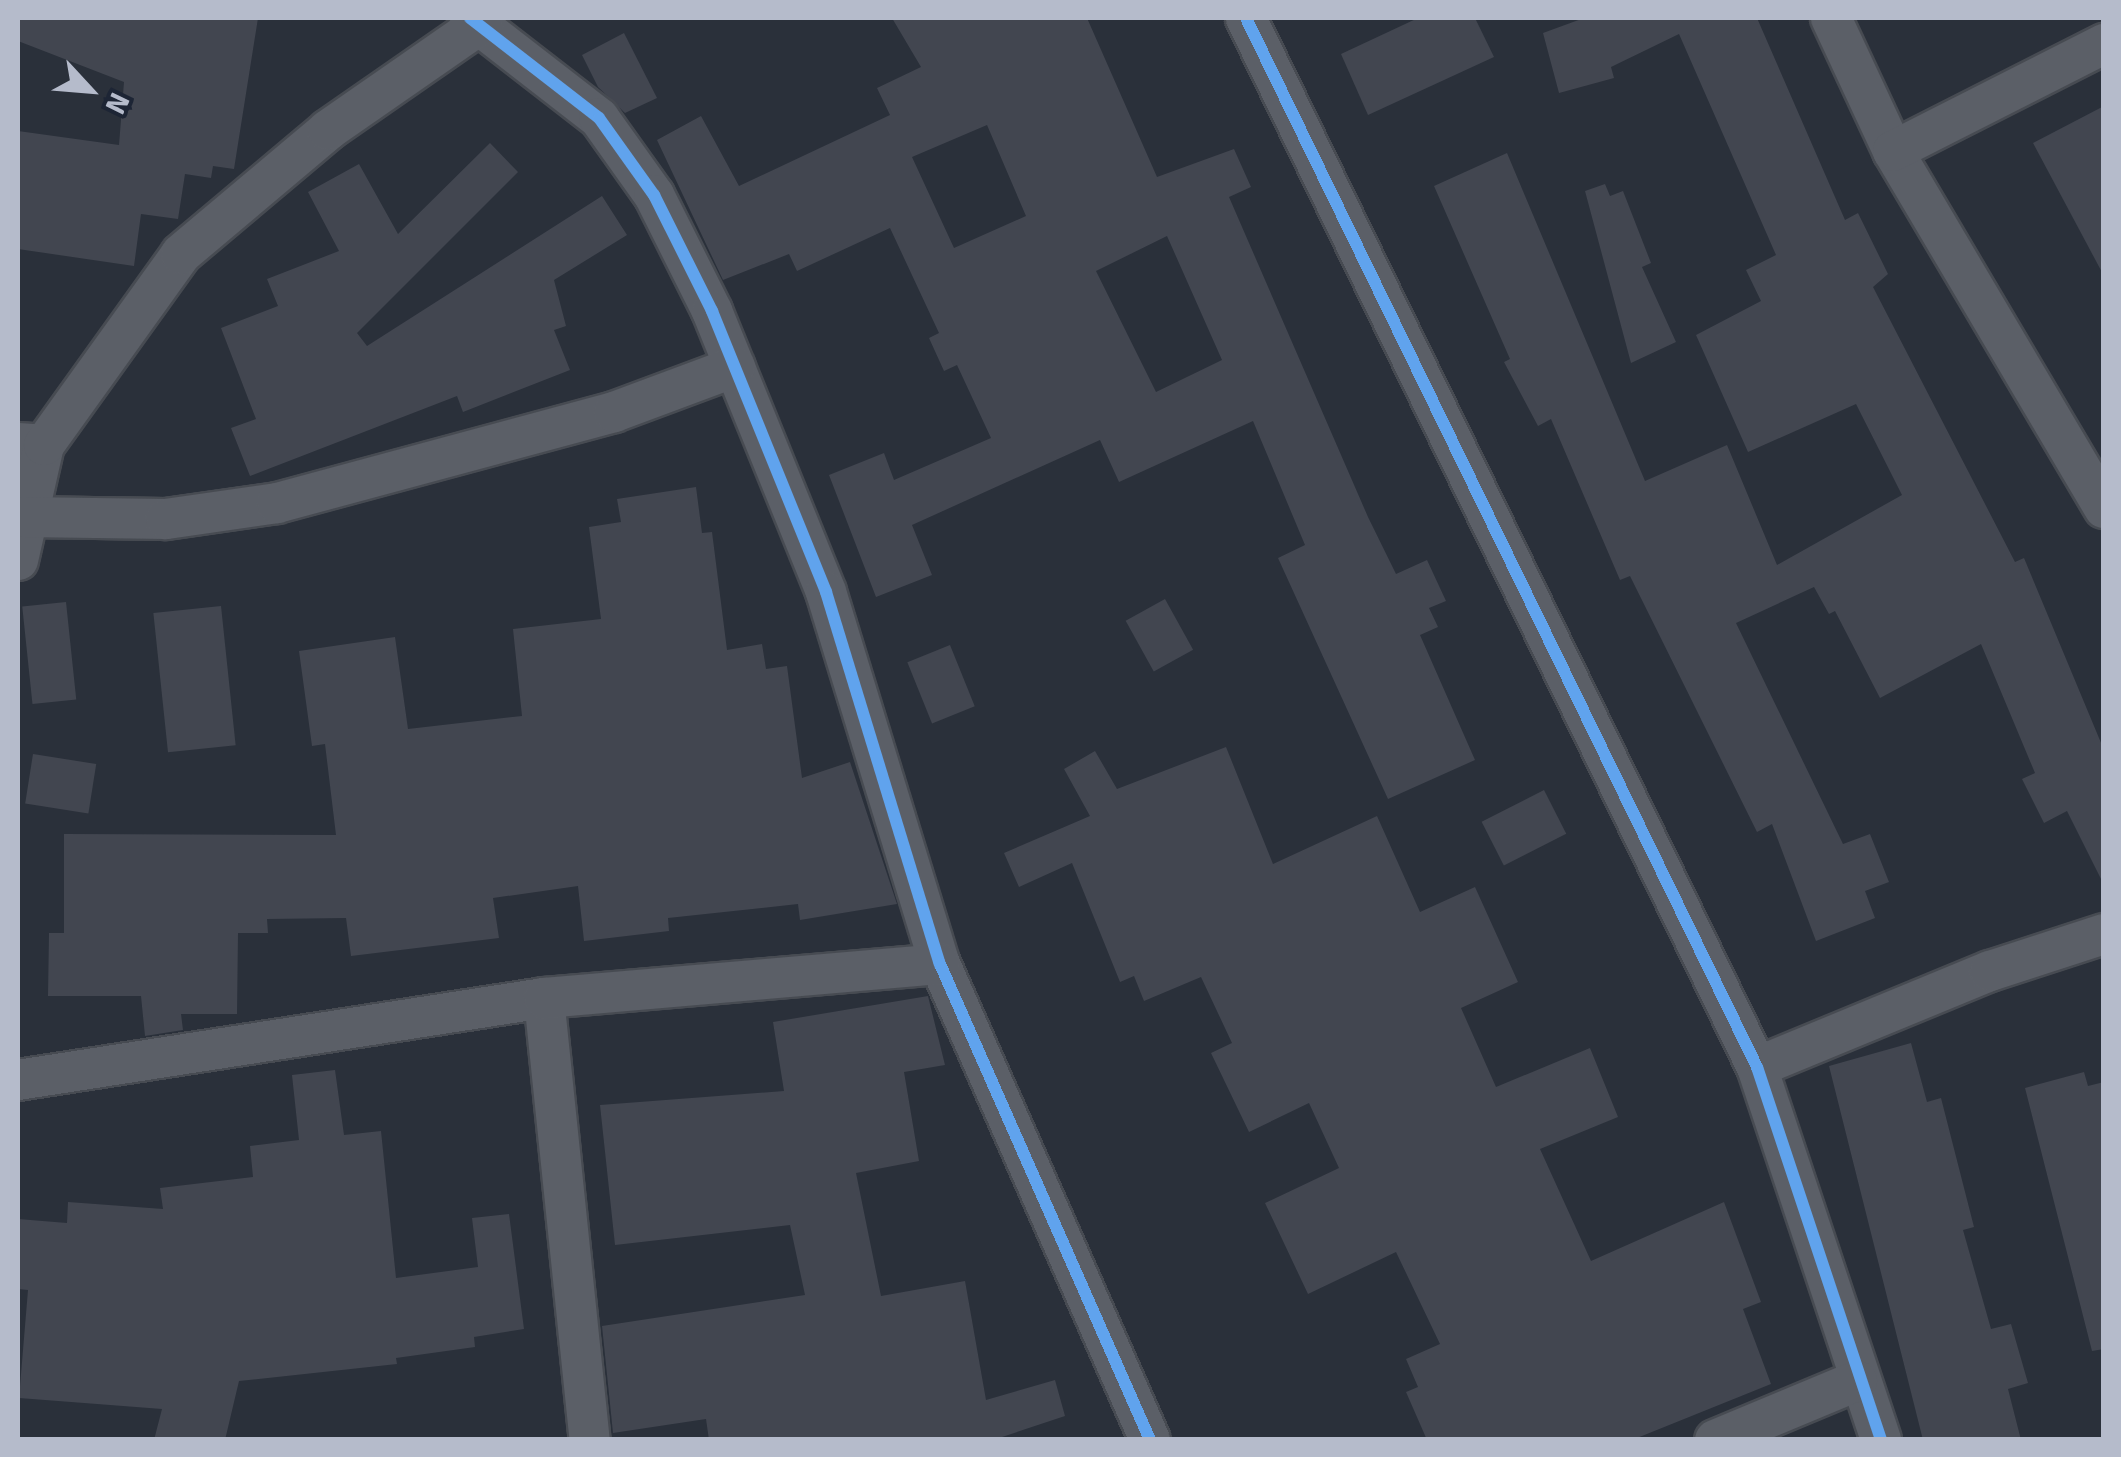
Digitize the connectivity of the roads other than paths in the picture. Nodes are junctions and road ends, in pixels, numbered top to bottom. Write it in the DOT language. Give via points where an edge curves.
graph roads {
  1 [pos="1246,18"];
  2 [pos="1832,18"];
  3 [pos="476,20"];
  4 [pos="2104,44"];
  5 [pos="1893,151"];
  6 [pos="734,367"];
  7 [pos="31,444"];
  8 [pos="2104,508"];
  9 [pos="23,516"];
  10 [pos="18,560"];
  11 [pos="2104,934"];
  12 [pos="940,964"];
  13 [pos="544,998"];
  14 [pos="1757,1067"];
  15 [pos="18,1080"];
  16 [pos="1857,1381"];
  17 [pos="590,1440"];
  18 [pos="1150,1440"];
  19 [pos="1715,1440"];
  20 [pos="1882,1440"];
  1 -- 14 [label="street"];
  2 -- 5 [label="street"];
  3 -- 6 [label="street" via="599,118 654,195"];
  3 -- 7 [label="street" via="328,130 181,254"];
  4 -- 5 [label="street"];
  5 -- 8 [label="street"];
  6 -- 9 [label="street" via="614,412 278,503 166,519"];
  6 -- 12 [label="street" via="826,592"];
  7 -- 9 [label="street"];
  9 -- 10 [label="street"];
  11 -- 14 [label="street" via="1990,971"];
  12 -- 13 [label="street"];
  12 -- 18 [label="street"];
  13 -- 15 [label="street"];
  13 -- 17 [label="street"];
  14 -- 16 [label="street"];
  16 -- 19 [label="street"];
  16 -- 20 [label="street"];
}
